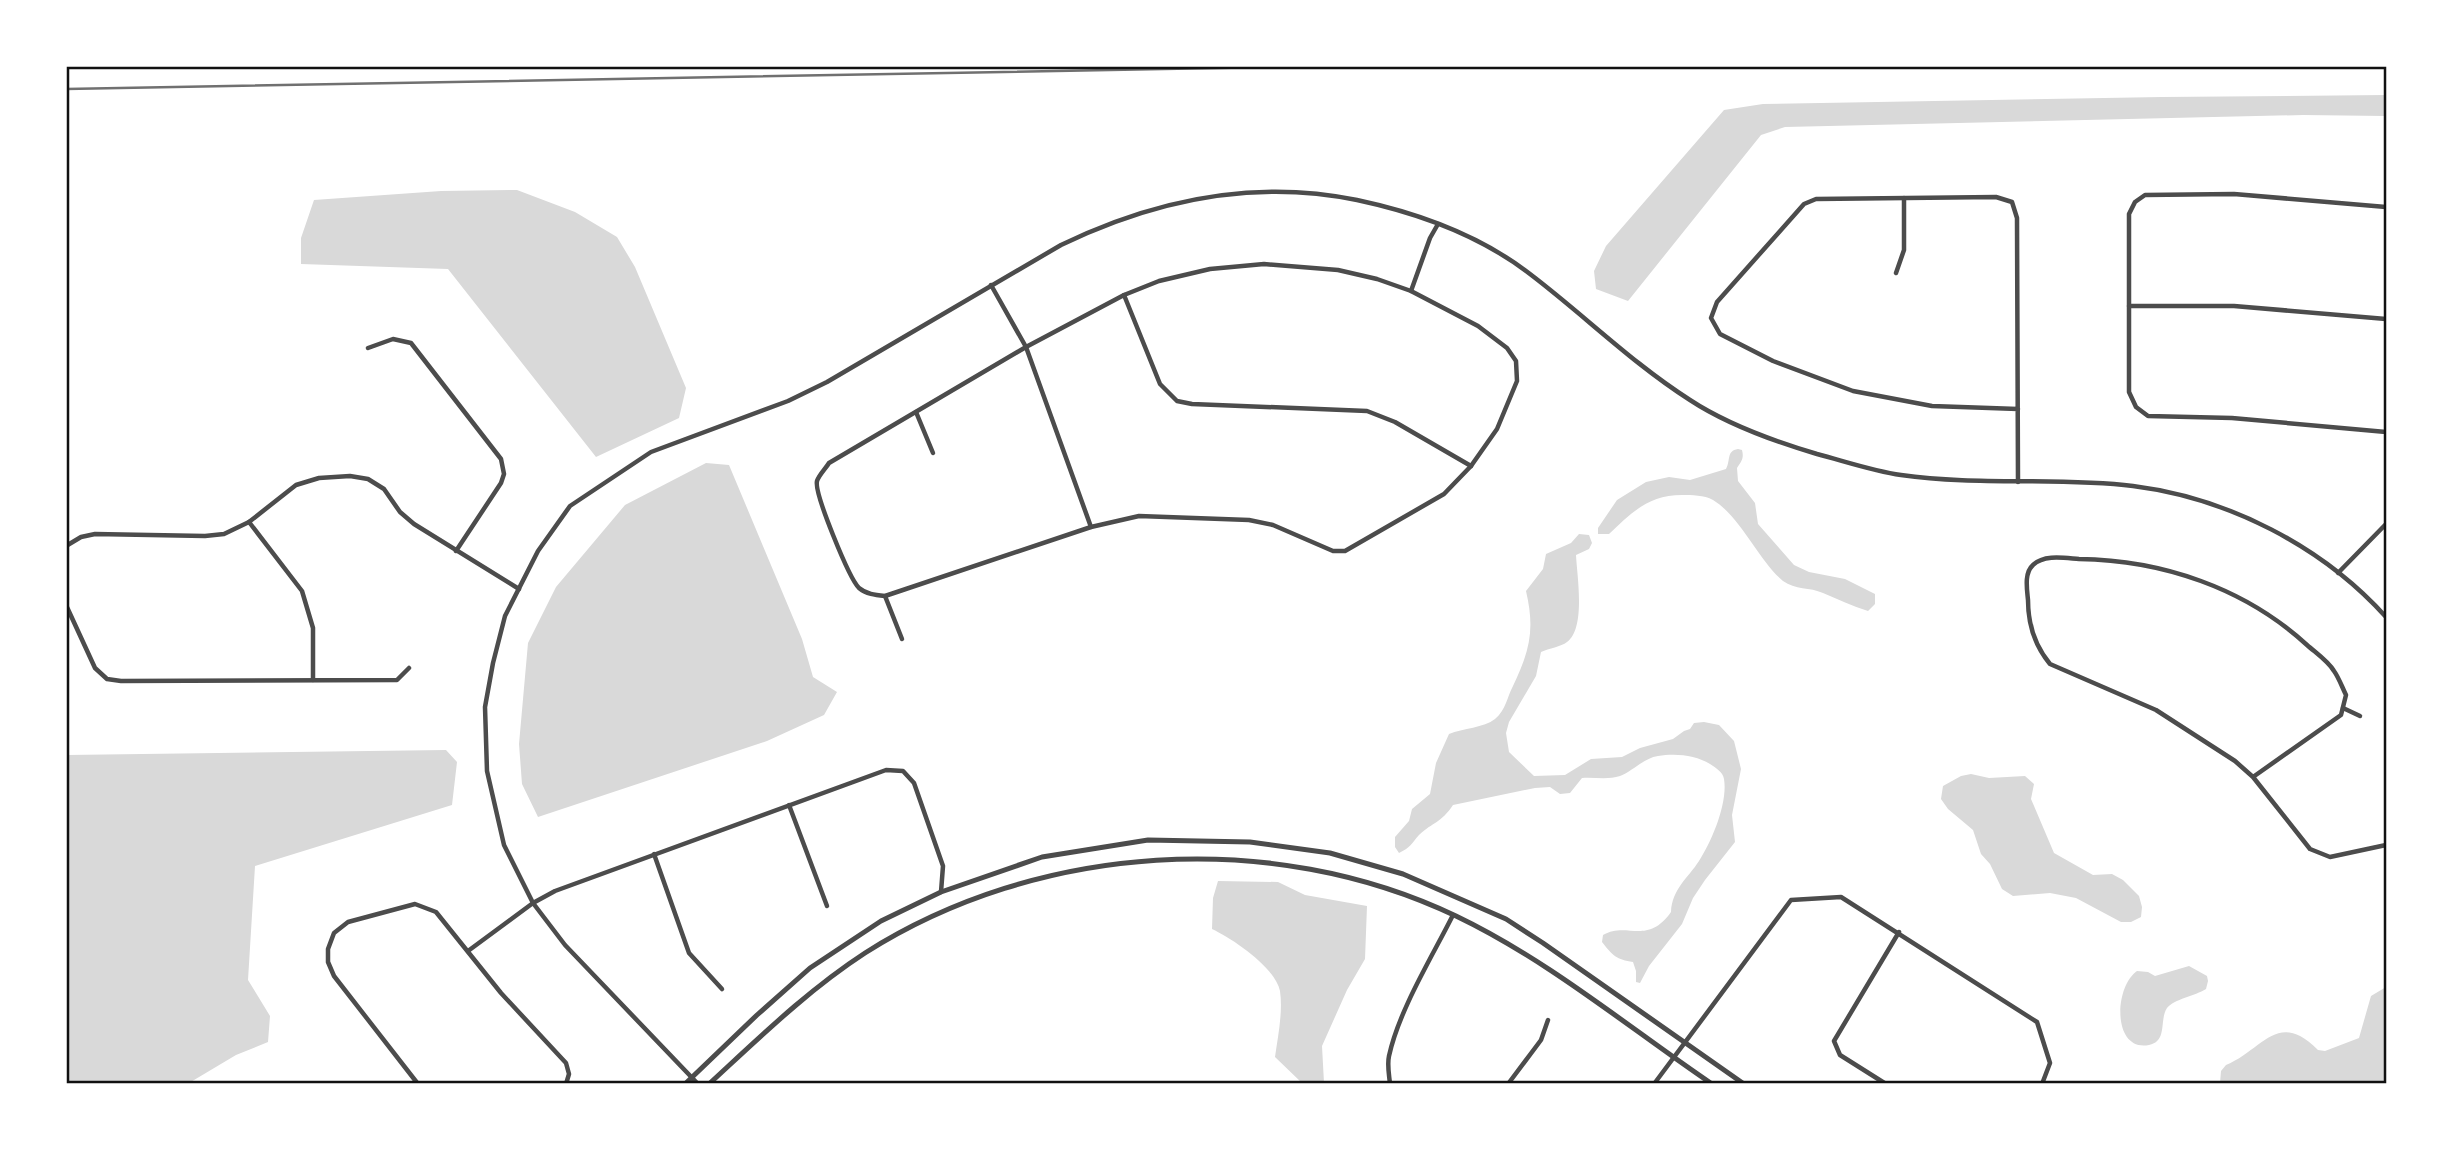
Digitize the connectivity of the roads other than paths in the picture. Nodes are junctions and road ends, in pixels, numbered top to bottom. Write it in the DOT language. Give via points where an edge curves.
graph roads {
  1 [pos="1904,198"];
  2 [pos="2386,207"];
  3 [pos="1438,224"];
  4 [pos="1896,273"];
  5 [pos="991,285"];
  6 [pos="1411,290"];
  7 [pos="1124,295"];
  8 [pos="2129,306"];
  9 [pos="2386,320"];
  10 [pos="1026,347"];
  11 [pos="368,348"];
  12 [pos="2018,409"];
  13 [pos="916,412"];
  14 [pos="2386,432"];
  15 [pos="933,453"];
  16 [pos="1471,467"];
  17 [pos="2018,482"];
  18 [pos="248,522"];
  19 [pos="2386,524"];
  20 [pos="1091,527"];
  21 [pos="66,546"];
  22 [pos="456,551"];
  23 [pos="2338,573"];
  24 [pos="519,589"];
  25 [pos="885,596"];
  26 [pos="66,605"];
  27 [pos="2386,617"];
  28 [pos="902,639"];
  29 [pos="409,668"];
  30 [pos="313,680"];
  31 [pos="2343,708"];
  32 [pos="2360,716"];
  33 [pos="2253,777"];
  34 [pos="789,805"];
  35 [pos="2386,845"];
  36 [pos="654,854"];
  37 [pos="941,891"];
  38 [pos="533,903"];
  39 [pos="827,906"];
  40 [pos="1453,915"];
  41 [pos="1899,932"];
  42 [pos="468,951"];
  43 [pos="722,989"];
  44 [pos="1548,1020"];
  45 [pos="1685,1042"];
  46 [pos="1674,1058"];
  47 [pos="692,1077"];
  48 [pos="418,1083"];
  49 [pos="566,1083"];
  50 [pos="685,1083"];
  51 [pos="698,1083"];
  52 [pos="709,1083"];
  53 [pos="1390,1083"];
  54 [pos="1508,1083"];
  55 [pos="1654,1083"];
  56 [pos="1712,1083"];
  57 [pos="1744,1083"];
  58 [pos="1886,1083"];
  59 [pos="2042,1083"];
  1 -- 4 [label="street" via="1904,250"];
  1 -- 12 [label="street" via="1996,197 2012,202 2017,218"];
  1 -- 12 [label="street" via="1816,199 1804,204 1717,302 1712,317 1720,334 1773,361 1853,391 1932,406"];
  2 -- 8 [label="street" via="2234,194 2145,195 2134,202 2129,214"];
  3 -- 5 [label="street" via="1357,200 1316,194 1218,195 1164,205 1094,229"];
  3 -- 6 [label="street"];
  3 -- 17 [label="street" via="1482,243 1528,272 1642,367 1693,402 1748,430 1900,475"];
  5 -- 10 [label="street"];
  5 -- 24 [label="street" via="817,387 651,452 570,506 538,551"];
  6 -- 7 [label="street" via="1338,270 1264,264 1210,269"];
  6 -- 16 [label="street" via="1478,326 1516,361 1517,381 1497,429"];
  7 -- 10 [label="street"];
  7 -- 16 [label="street" via="1160,384 1177,401 1367,411 1395,422"];
  8 -- 9 [label="street" via="2234,306"];
  8 -- 14 [label="street" via="2129,392 2136,407 2148,416 2232,418"];
  10 -- 13 [label="street"];
  10 -- 20 [label="street"];
  11 -- 22 [label="street" via="393,339 411,343 501,459 501,483"];
  12 -- 17 [label="street"];
  13 -- 15 [label="street"];
  13 -- 25 [label="street" via="829,463 817,482 818,499 850,575 860,588"];
  16 -- 20 [label="street" via="1444,494 1345,551 1333,551 1273,525 1249,520 1139,516"];
  17 -- 23 [label="street" via="2137,486 2195,500 2289,538"];
  18 -- 21 [label="street" via="224,534 95,534"];
  18 -- 22 [label="street" via="296,485 350,476 368,479 384,489 400,512"];
  18 -- 30 [label="street" via="302,592 313,628"];
  19 -- 23 [label="street"];
  20 -- 25 [label="street"];
  22 -- 24 [label="street"];
  23 -- 27 [label="street"];
  24 -- 38 [label="street" via="505,616 485,707 486,771 504,845"];
  25 -- 28 [label="street"];
  26 -- 30 [label="street" via="94,668 107,679"];
  29 -- 30 [label="street" via="397,680"];
  31 -- 32 [label="street"];
  31 -- 33 [label="street" via="2341,715"];
  31 -- 33 [label="street" via="2346,695 2333,669 2291,630 2214,586 2159,567 2113,559 2042,558 2031,565 2028,620 2050,664 2156,710"];
  33 -- 35 [label="street" via="2310,849 2330,857"];
  34 -- 36 [label="street"];
  34 -- 37 [label="street" via="886,770 903,771 914,783 943,866"];
  34 -- 39 [label="street"];
  36 -- 38 [label="street"];
  36 -- 43 [label="street" via="690,953"];
  37 -- 45 [label="street" via="1042,857 1148,840 1250,842 1330,853 1403,874 1506,919"];
  37 -- 47 [label="street" via="881,921 810,968"];
  38 -- 42 [label="street"];
  38 -- 47 [label="street" via="565,945"];
  40 -- 46 [label="street" via="1540,964"];
  40 -- 52 [label="street" via="1337,875 1269,863 1150,860 1056,874 967,903 866,953 802,1000"];
  40 -- 53 [label="street" via="1402,1019 1389,1056"];
  41 -- 45 [label="street" via="1841,897 1791,900"];
  41 -- 58 [label="street" via="1835,1041 1840,1055"];
  41 -- 59 [label="street" via="2037,1022 2050,1063"];
  42 -- 48 [label="street" via="436,912 415,904 348,922 334,933 328,948 334,976"];
  42 -- 49 [label="street" via="566,1063"];
  44 -- 54 [label="street" via="1541,1041"];
  45 -- 46 [label="street"];
  45 -- 57 [label="street"];
  46 -- 55 [label="street"];
  46 -- 56 [label="street"];
  47 -- 50 [label="street"];
  47 -- 51 [label="street"];
}
